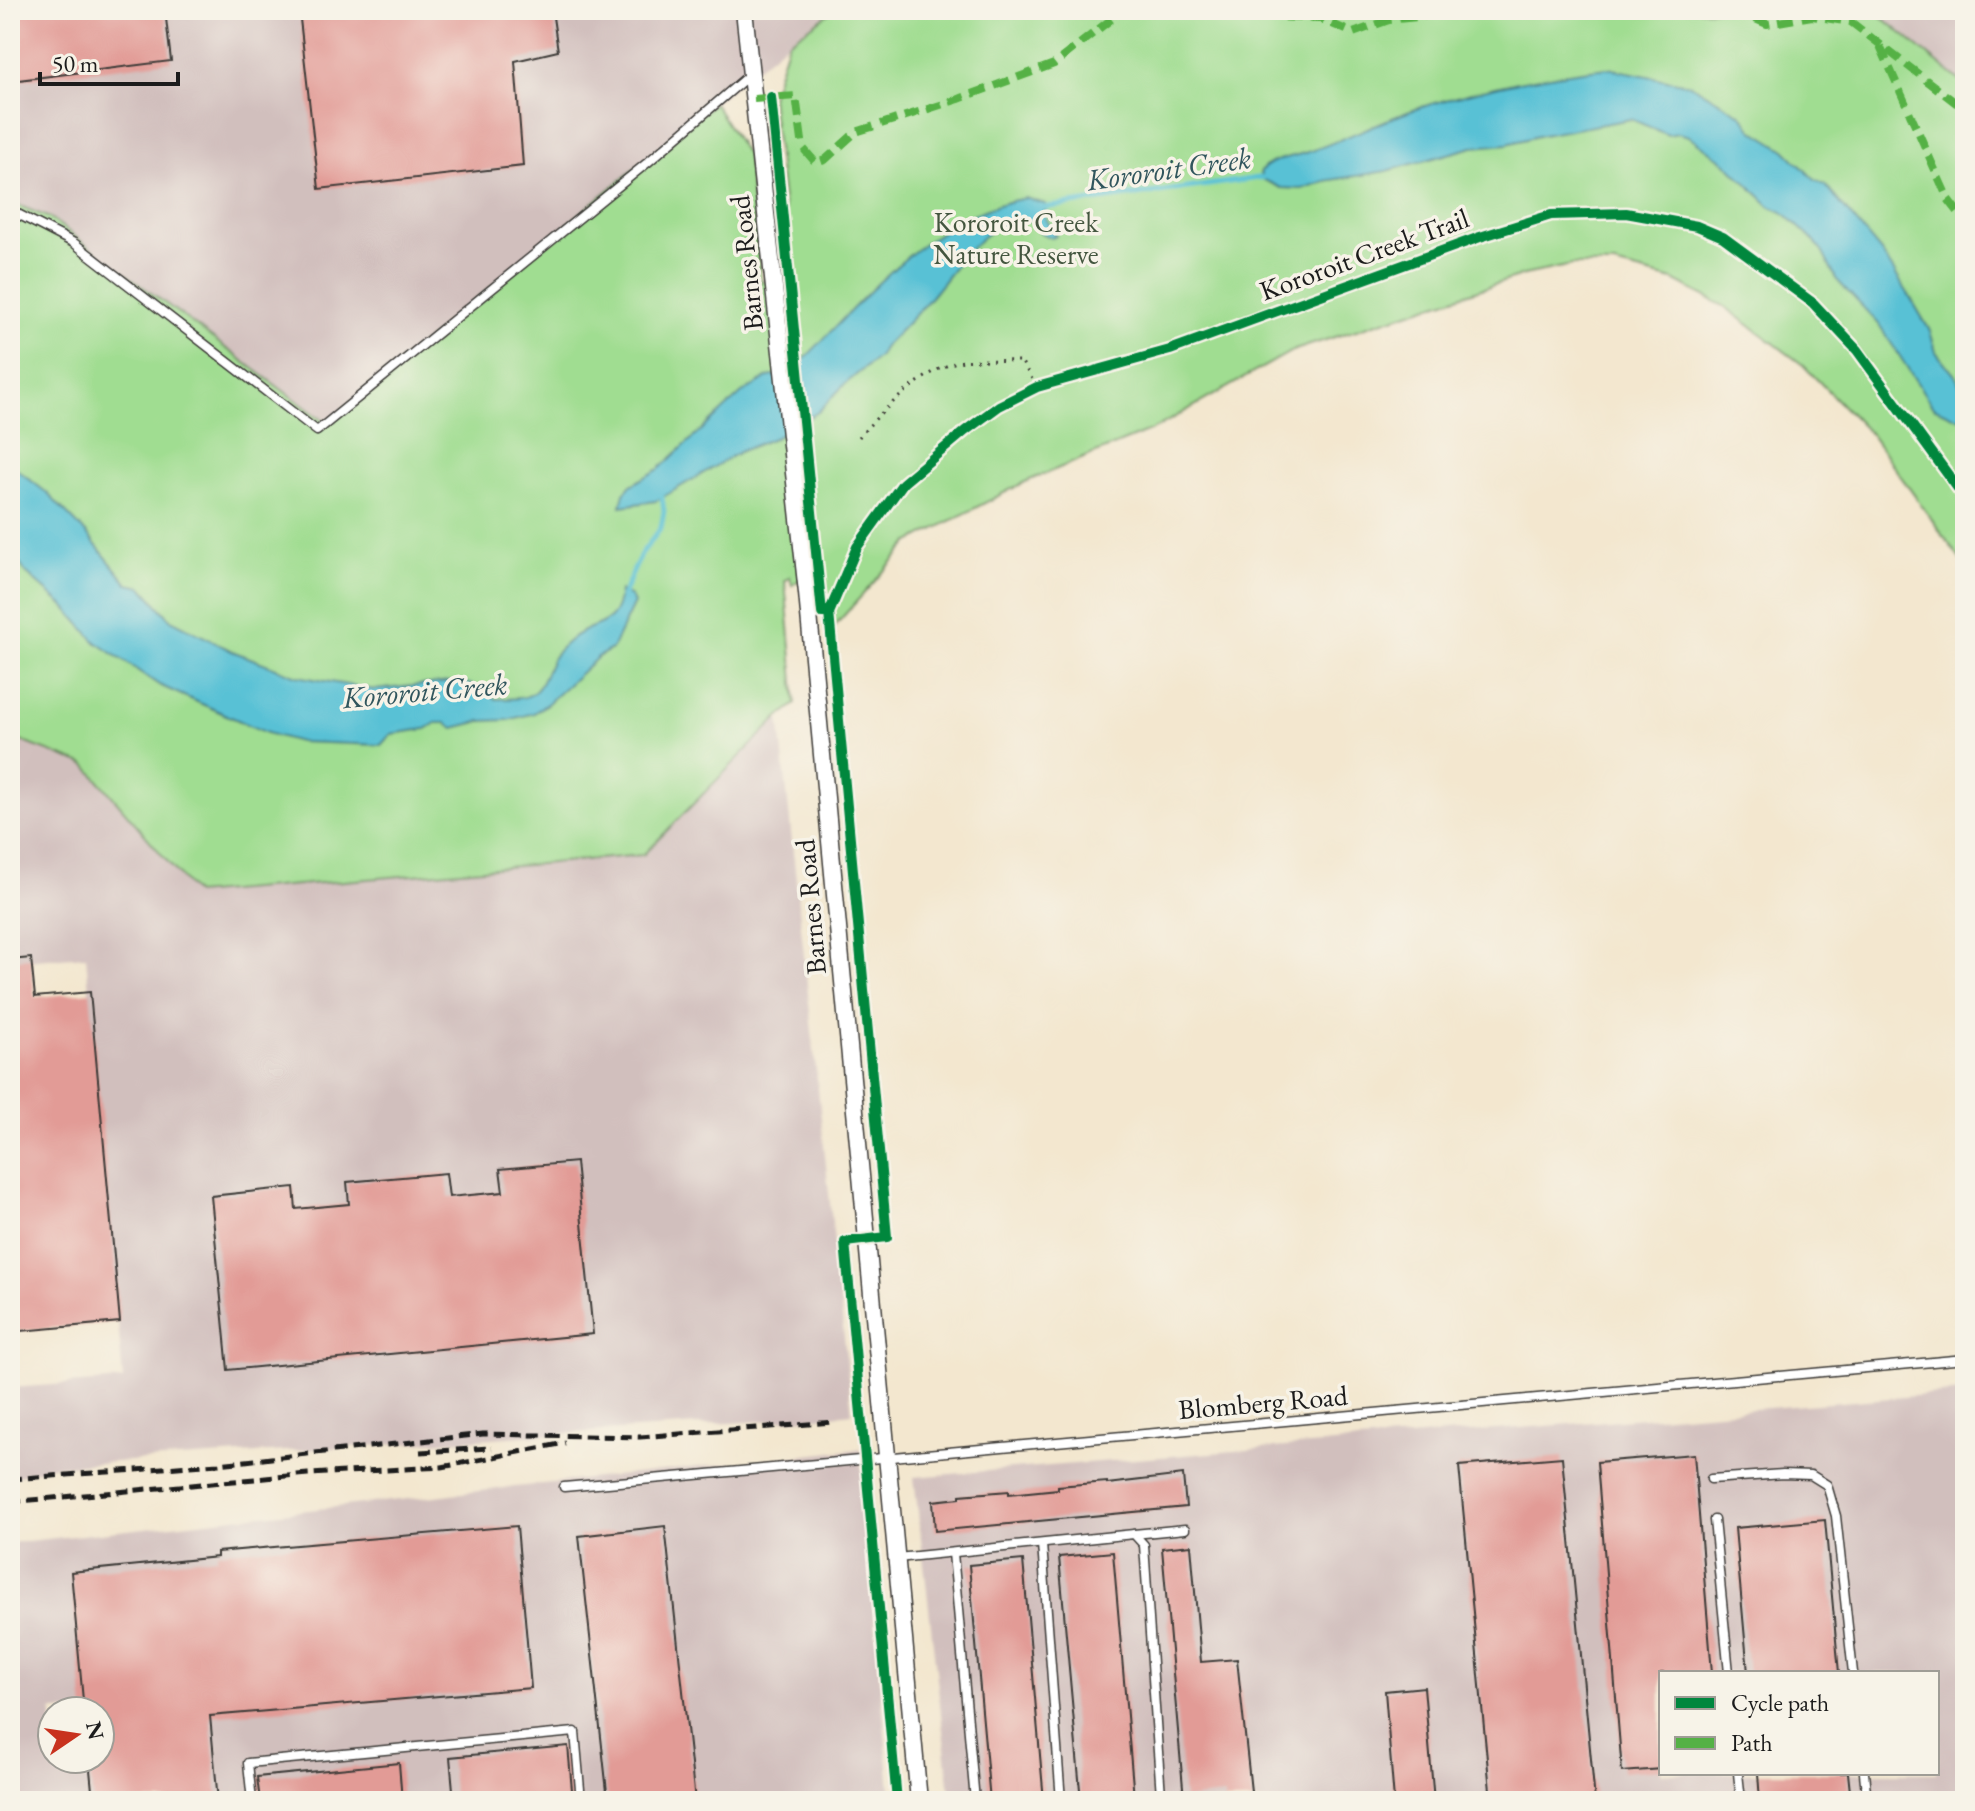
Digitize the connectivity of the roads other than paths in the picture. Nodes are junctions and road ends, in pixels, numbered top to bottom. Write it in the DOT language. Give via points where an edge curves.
graph roads {
  1 [pos="744,10"];
  2 [pos="751,73"];
  3 [pos="10,210"];
  4 [pos="1965,1359"];
  5 [pos="887,1459"];
  6 [pos="1711,1479"];
  7 [pos="564,1487"];
  8 [pos="1714,1520"];
  9 [pos="1185,1529"];
  10 [pos="1134,1534"];
  11 [pos="1042,1544"];
  12 [pos="953,1553"];
  13 [pos="896,1558"];
  14 [pos="1729,1671"];
  15 [pos="1853,1671"];
  16 [pos="1738,1775"];
  17 [pos="1864,1775"];
  18 [pos="1161,1796"];
  19 [pos="252,1801"];
  20 [pos="581,1801"];
  21 [pos="919,1801"];
  22 [pos="975,1801"];
  23 [pos="1061,1801"];
  24 [pos="1741,1801"];
  25 [pos="1867,1801"];
  1 -- 2 [label="street, Barnes Road"];
  2 -- 3 [label="lane" via="317,431 74,243"];
  2 -- 5 [label="street, Barnes Road"];
  4 -- 5 [label="lane, Blomberg Road"];
  5 -- 7 [label="lane, Blomberg Road"];
  5 -- 13 [label="street, Barnes Road"];
  6 -- 15 [label="lane" via="1811,1475 1827,1485 1836,1516"];
  8 -- 14 [label="lane"];
  9 -- 10 [label="lane"];
  10 -- 11 [label="lane"];
  10 -- 18 [label="lane" via="1144,1545"];
  11 -- 12 [label="lane"];
  11 -- 23 [label="lane"];
  12 -- 13 [label="lane"];
  12 -- 22 [label="lane"];
  13 -- 21 [label="street, Barnes Road"];
  16 -- 24 [label="lane"];
  17 -- 25 [label="lane"];
  19 -- 20 [label="lane" via="248,1763 575,1732"];
}
